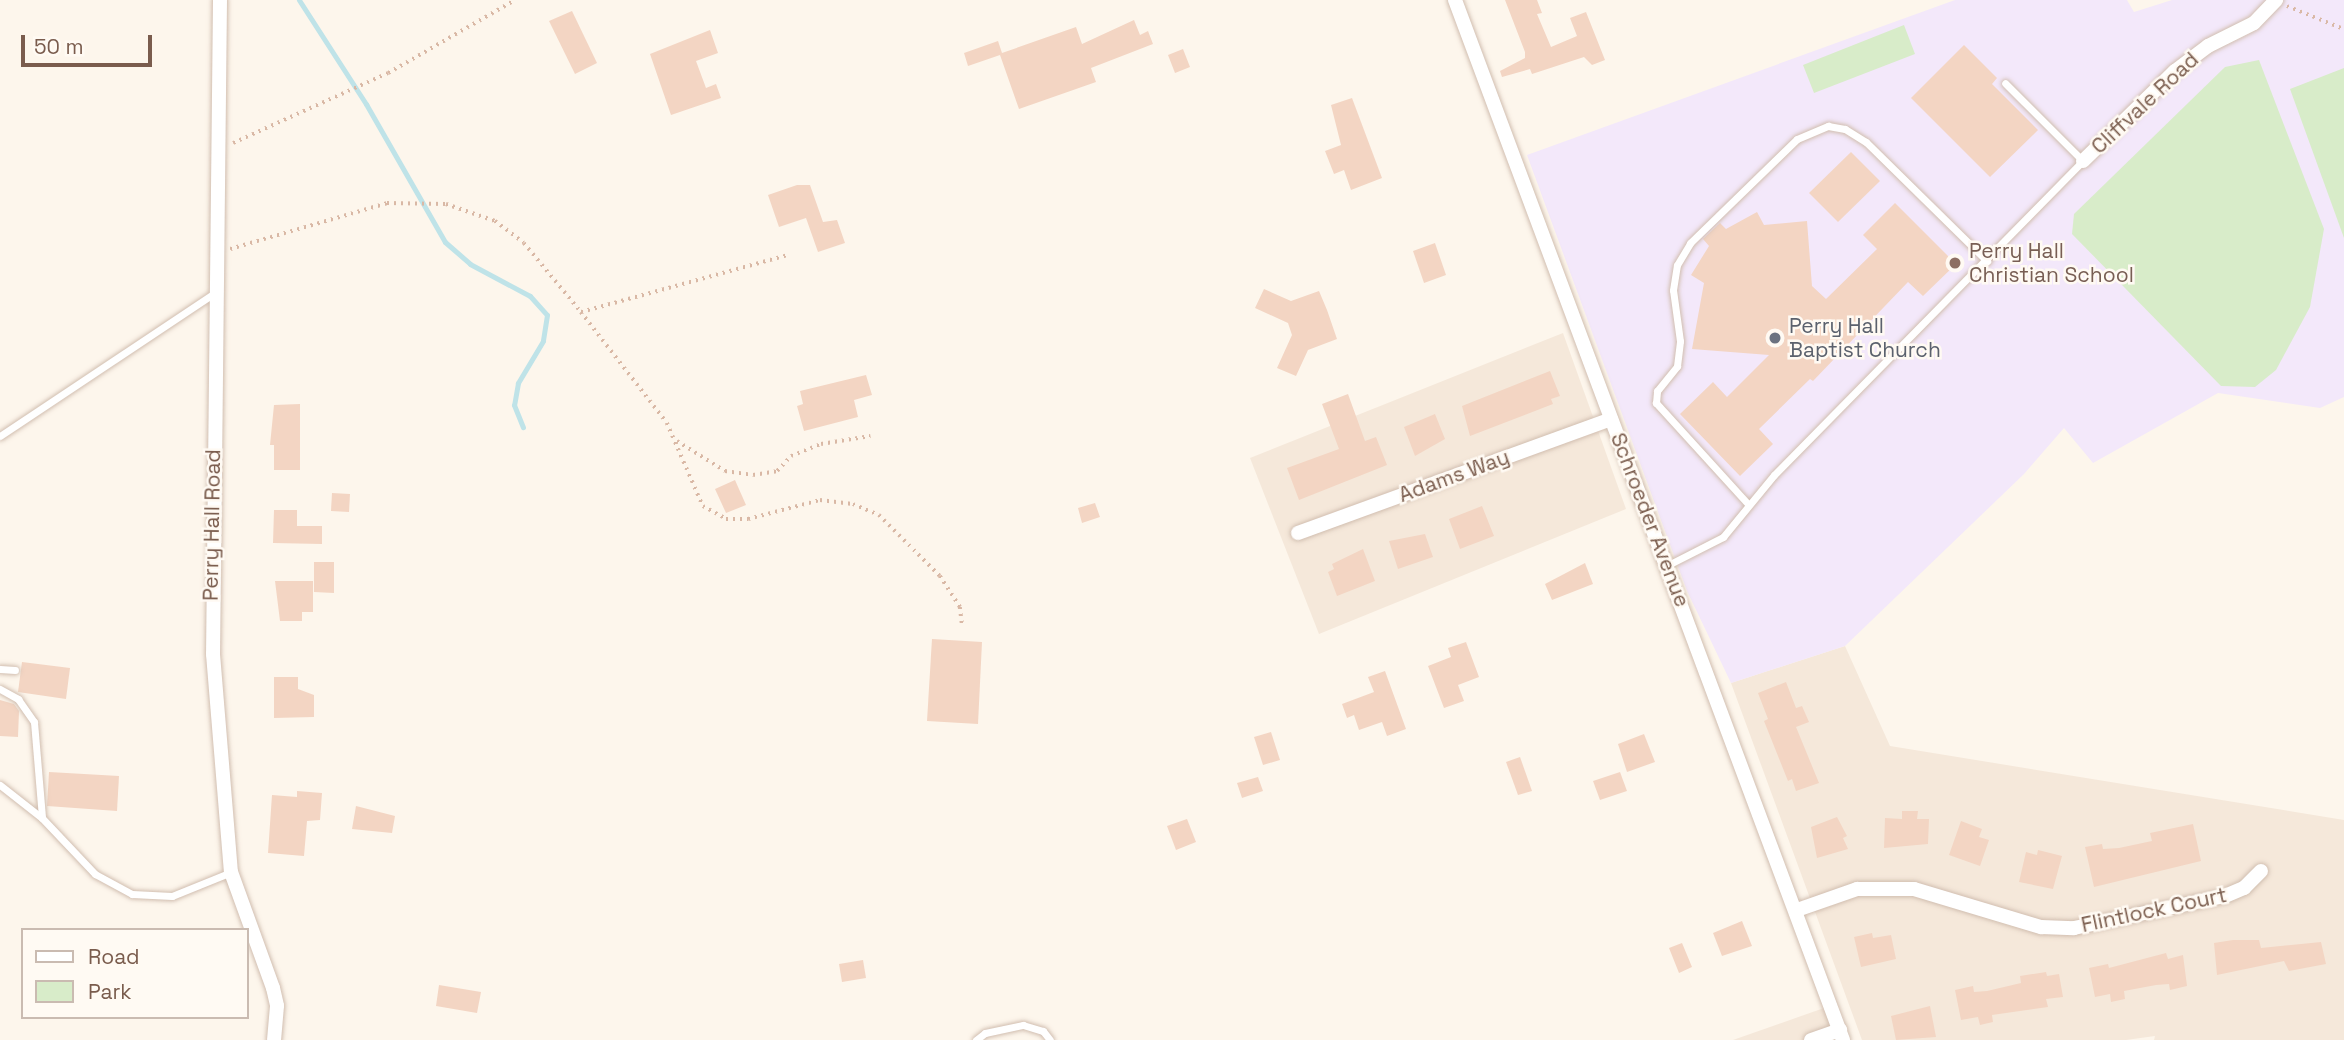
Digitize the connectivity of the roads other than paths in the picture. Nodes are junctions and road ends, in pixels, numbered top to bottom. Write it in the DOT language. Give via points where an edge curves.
graph roads {
  1 [pos="220,0"];
  2 [pos="1455,0"];
  3 [pos="2276,0"];
  4 [pos="2005,83"];
  5 [pos="2083,161"];
  6 [pos="1987,261"];
  7 [pos="216,292"];
  8 [pos="1611,419"];
  9 [pos="0,436"];
  10 [pos="1748,504"];
  11 [pos="1298,533"];
  12 [pos="1668,565"];
  13 [pos="0,669"];
  14 [pos="15,670"];
  15 [pos="0,689"];
  16 [pos="0,785"];
  17 [pos="42,818"];
  18 [pos="2261,871"];
  19 [pos="231,872"];
  20 [pos="1797,910"];
  21 [pos="1842,1035"];
  22 [pos="274,1040"];
  23 [pos="976,1040"];
  24 [pos="1050,1040"];
  25 [pos="1811,1040"];
  1 -- 7 [label="street, Perry Hall Road"];
  2 -- 8 [label="street, Schroeder Avenue"];
  3 -- 5 [label="street, Cliffvale Road" via="2254,23 2208,46 2175,71"];
  4 -- 5 [label="lane"];
  5 -- 6 [label="lane"];
  6 -- 10 [label="lane"];
  6 -- 10 [label="lane" via="1866,142 1846,129 1828,126 1797,139 1690,243 1677,265 1673,290 1680,341 1677,366 1657,391 1656,403"];
  7 -- 9 [label="lane"];
  7 -- 19 [label="street, Perry Hall Road" via="211,607"];
  8 -- 11 [label="street, Adams Way"];
  8 -- 12 [label="street, Schroeder Avenue"];
  10 -- 12 [label="lane" via="1723,537"];
  12 -- 20 [label="street, Schroeder Avenue"];
  13 -- 14 [label="lane"];
  15 -- 17 [label="lane" via="18,699 34,722"];
  16 -- 17 [label="lane"];
  17 -- 19 [label="lane" via="95,874 132,894 172,896"];
  18 -- 20 [label="street, Flintlock Court" via="2244,888 2225,897 2074,928 2041,927 1914,889 1857,889"];
  19 -- 22 [label="street, Perry Hall Road" via="273,988 277,1006"];
  20 -- 21 [label="street, Schroeder Avenue"];
  21 -- 25 [label="street"];
  23 -- 24 [label="lane" via="985,1033 1023,1025 1043,1031"];
}
